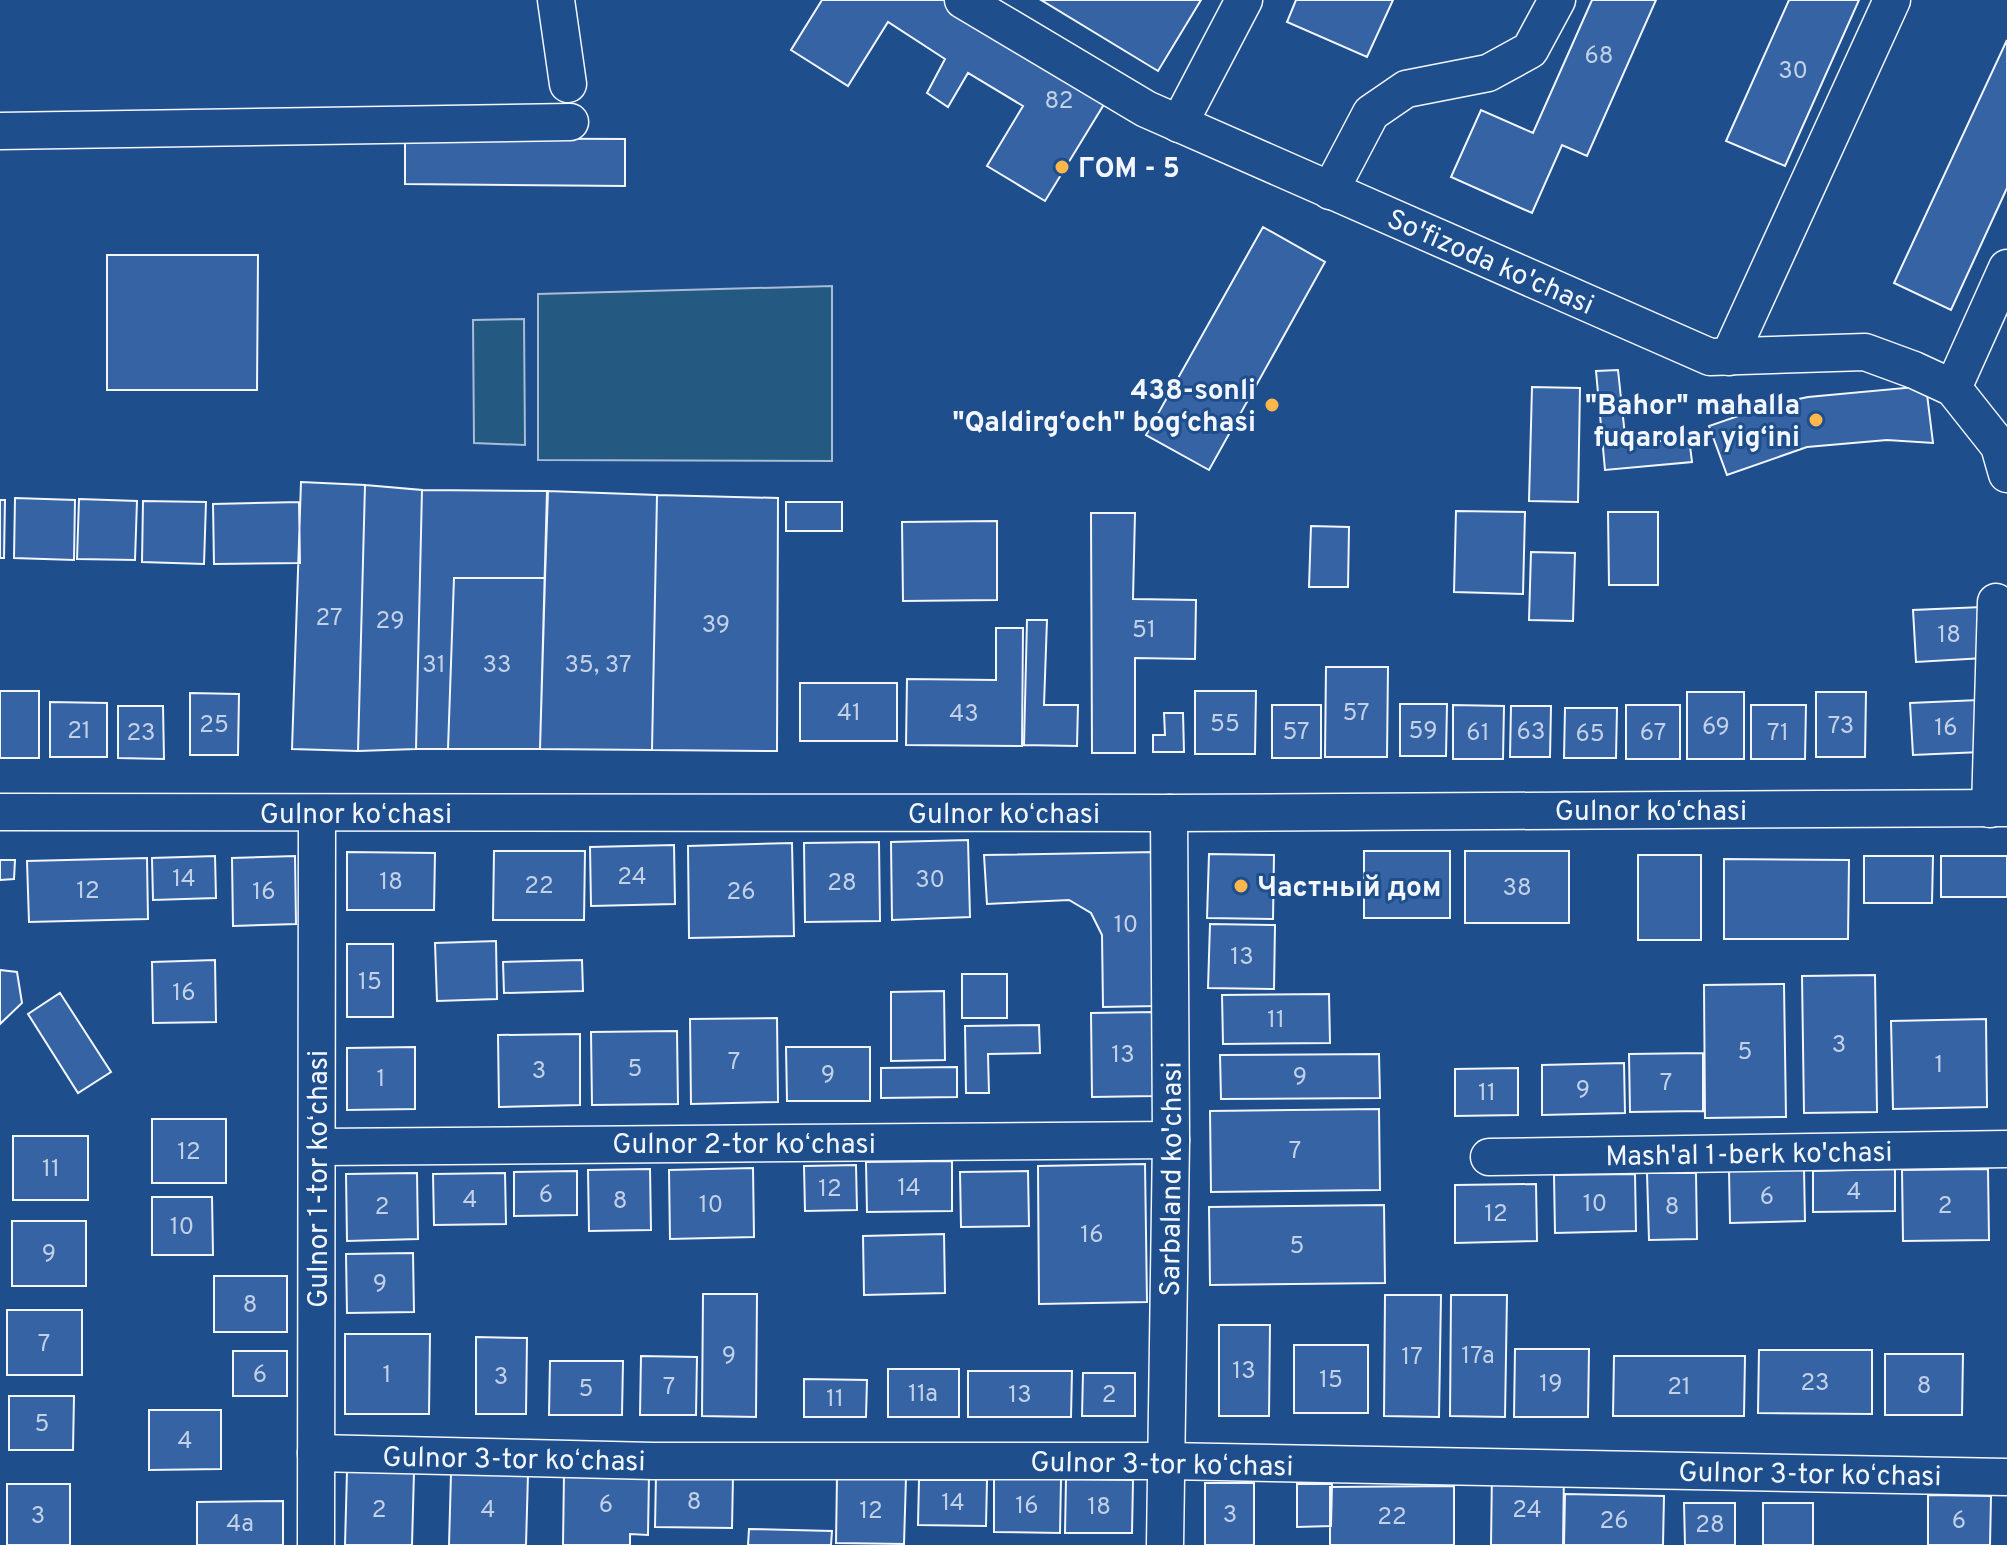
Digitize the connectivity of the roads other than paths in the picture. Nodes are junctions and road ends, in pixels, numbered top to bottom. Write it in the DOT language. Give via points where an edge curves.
graph roads {
  1 [pos="556,0"];
  2 [pos="963,0"];
  3 [pos="1244,0"];
  4 [pos="1557,0"];
  5 [pos="1892,0"];
  6 [pos="568,84"];
  7 [pos="570,122"];
  8 [pos="1179,124"];
  9 [pos="0,131"];
  10 [pos="1330,191"];
  11 [pos="2007,268"];
  12 [pos="1729,357"];
  13 [pos="1953,388"];
  14 [pos="2007,474"];
  15 [pos="1996,602"];
  16 [pos="1999,808"];
  17 [pos="0,812"];
  18 [pos="317,813"];
  19 [pos="1169,813"];
  20 [pos="1171,1140"];
  21 [pos="318,1147"];
  22 [pos="2007,1149"];
  23 [pos="1489,1157"];
  24 [pos="316,1453"];
  25 [pos="1166,1461"];
  26 [pos="2007,1477"];
  27 [pos="316,1545"];
  28 [pos="1165,1545"];
  1 -- 6 [label="street"];
  2 -- 8 [label="street, So'fizoda ko'chasi"];
  3 -- 8 [label="street"];
  4 -- 10 [label="street" via="1530,50 1488,73 1406,89 1371,113"];
  5 -- 12 [label="street"];
  7 -- 9 [label="street"];
  8 -- 10 [label="street, So'fizoda ko'chasi"];
  10 -- 12 [label="street, So'fizoda ko'chasi" via="1710,357"];
  11 -- 13 [label="street"];
  12 -- 13 [label="street, So'fizoda ko'chasi" via="1865,352"];
  13 -- 14 [label="street, So'fizoda ko'chasi" via="1999,446"];
  15 -- 16 [label="street"];
  16 -- 19 [label="street, Gulnor koʻchasi"];
  17 -- 18 [label="street, Gulnor koʻchasi"];
  18 -- 19 [label="street, Gulnor koʻchasi"];
  18 -- 21 [label="street, Gulnor 1-tor koʻchasi"];
  19 -- 20 [label="street, Sarbaland ko'chasi"];
  20 -- 21 [label="street, Gulnor 2-tor koʻchasi"];
  20 -- 25 [label="street, Sarbaland ko'chasi"];
  21 -- 24 [label="street, Gulnor 1-tor koʻchasi"];
  22 -- 23 [label="street, Mash'al 1-berk ko'chasi"];
  24 -- 25 [label="street, Gulnor 3-tor koʻchasi" via="653,1461"];
  24 -- 27 [label="street, Gulnor 1-tor koʻchasi"];
  25 -- 26 [label="street, Gulnor 3-tor koʻchasi"];
  25 -- 28 [label="street, Sarbaland ko'chasi"];
}
